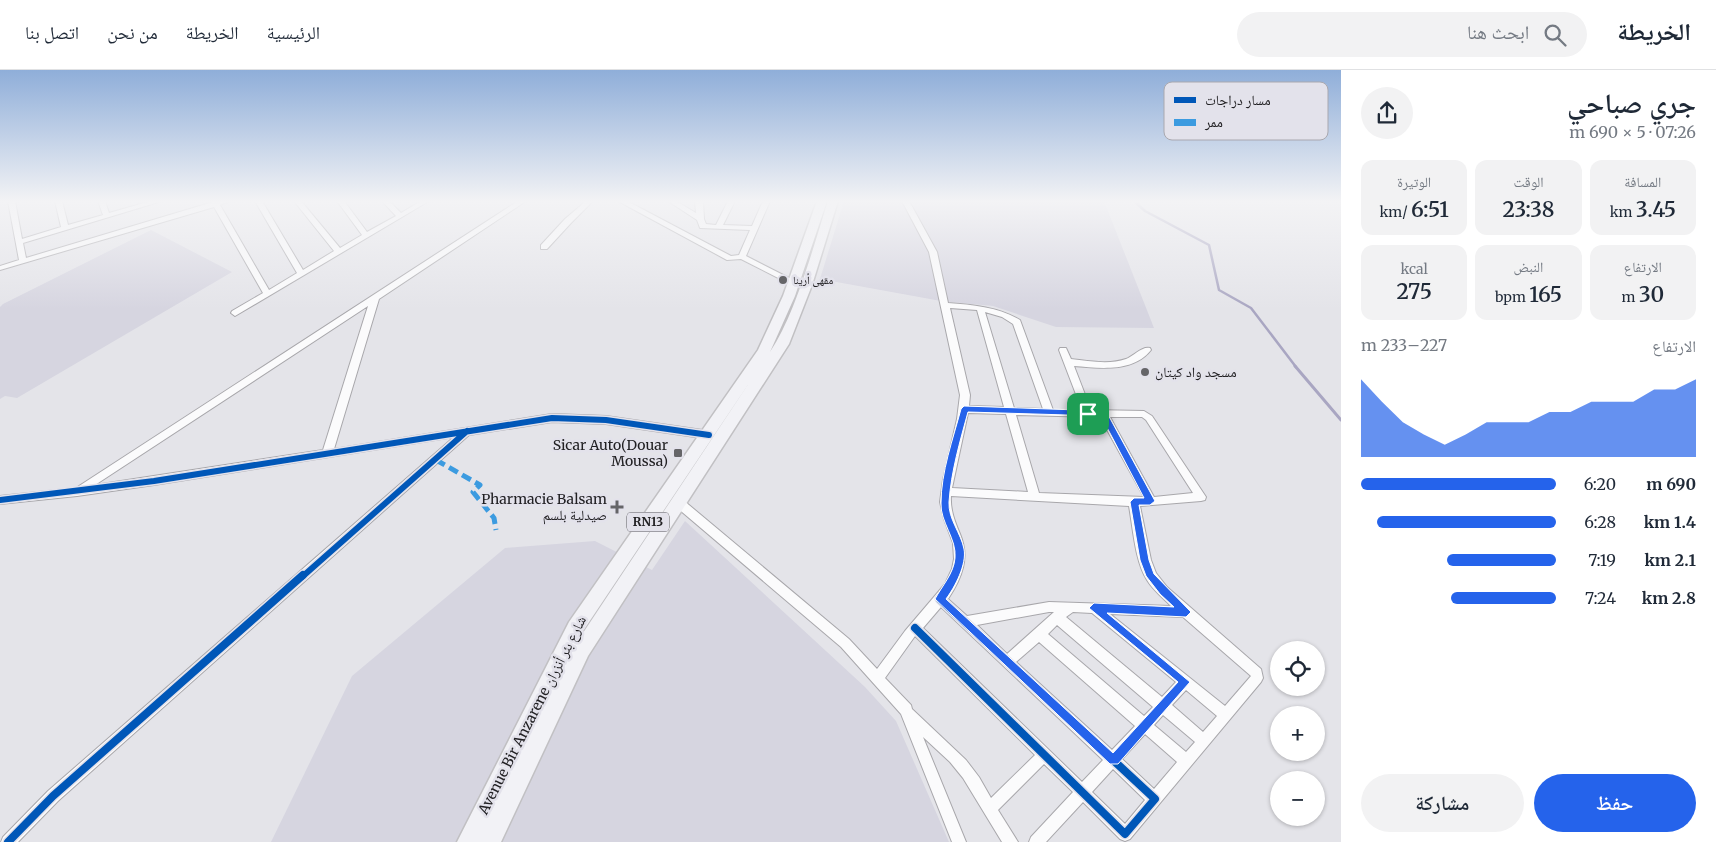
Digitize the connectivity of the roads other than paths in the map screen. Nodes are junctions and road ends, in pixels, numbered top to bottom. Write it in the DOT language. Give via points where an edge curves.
graph roads {
  1 [pos="18,237"];
  2 [pos="37,237"];
  3 [pos="106,237"];
  4 [pos="235,237"];
  5 [pos="280,237"];
  6 [pos="327,237"];
  7 [pos="364,237"];
  8 [pos="468,237"];
  9 [pos="554,237"];
  10 [pos="688,237"];
  11 [pos="707,237"];
  12 [pos="752,237"];
  13 [pos="809,237"];
  14 [pos="821,237"];
  15 [pos="925,237"];
  16 [pos="19,242"];
  17 [pos="701,244"];
  18 [pos="544,247"];
  19 [pos="339,252"];
  20 [pos="742,257"];
  21 [pos="23,262"];
  22 [pos="0,268"];
  23 [pos="302,274"];
  24 [pos="793,282"];
  25 [pos="268,294"];
  26 [pos="375,298"];
  27 [pos="946,305"];
  28 [pos="980,308"];
  29 [pos="235,313"];
  30 [pos="1063,350"];
  31 [pos="1147,350"];
  32 [pos="1068,362"];
  33 [pos="964,409"];
  34 [pos="1009,411"];
  35 [pos="1049,413"];
  36 [pos="1103,413"];
  37 [pos="1088,414"];
  38 [pos="467,431"];
  39 [pos="709,434"];
  40 [pos="327,454"];
  41 [pos="77,492"];
  42 [pos="946,492"];
  43 [pos="1035,497"];
  44 [pos="0,500"];
  45 [pos="1150,501"];
  46 [pos="1134,502"];
  47 [pos="679,503"];
  48 [pos="940,599"];
  49 [pos="1071,607"];
  50 [pos="1094,608"];
  51 [pos="1186,612"];
  52 [pos="1057,617"];
  53 [pos="966,622"];
  54 [pos="915,628"];
  55 [pos="1039,634"];
  56 [pos="1008,661"];
  57 [pos="878,678"];
  58 [pos="1185,682"];
  59 [pos="1164,707"];
  60 [pos="906,710"];
  61 [pos="1226,715"];
  62 [pos="1146,727"];
  63 [pos="1203,740"];
  64 [pos="1045,754"];
  65 [pos="1114,760"];
  66 [pos="1186,761"];
  67 [pos="1083,792"];
  68 [pos="1155,799"];
  69 [pos="989,809"];
  70 [pos="8,842"];
  71 [pos="468,842"];
  72 [pos="490,842"];
  73 [pos="959,842"];
  74 [pos="1011,842"];
  75 [pos="1036,842"];
  1 -- 16 [label="street"];
  2 -- 16 [label="street"];
  3 -- 21 [label="street"];
  4 -- 25 [label="street"];
  5 -- 23 [label="street"];
  6 -- 19 [label="street"];
  7 -- 19 [label="street"];
  8 -- 26 [label="street"];
  9 -- 18 [label="street"];
  10 -- 17 [label="street"];
  11 -- 17 [label="street"];
  12 -- 20 [label="street"];
  13 -- 24 [label="main road, Avenue Bir Anzarene شارع بئر أنزران / RN13"];
  14 -- 47 [label="main road, Avenue Bir Anzarene شارع بئر أنزران / RN13" via="782,344"];
  15 -- 27 [label="street" via="933,252"];
  16 -- 21 [label="street"];
  17 -- 20 [label="street" via="730,258"];
  19 -- 23 [label="street"];
  20 -- 24 [label="street"];
  21 -- 22 [label="street"];
  23 -- 25 [label="street"];
  24 -- 39 [label="main road, Avenue Bir Anzarene شارع بئر أنزران / RN13" via="764,351"];
  25 -- 29 [label="street"];
  26 -- 40 [label="street"];
  26 -- 41 [label="street"];
  27 -- 28 [label="street"];
  27 -- 33 [label="street" via="962,377"];
  28 -- 34 [label="street"];
  28 -- 35 [label="street" via="1017,322"];
  30 -- 32 [label="street"];
  31 -- 32 [label="street" via="1124,363"];
  32 -- 37 [label="street"];
  33 -- 34 [label="street"];
  33 -- 42 [label="street"];
  34 -- 35 [label="street"];
  34 -- 43 [label="street"];
  35 -- 37 [label="street"];
  36 -- 37 [label="street"];
  36 -- 45 [label="street"];
  36 -- 45 [label="street" via="1137,412 1150,418 1201,497"];
  38 -- 39 [label="street" via="552,418 606,420"];
  38 -- 40 [label="street"];
  38 -- 70 [label="street" via="53,796"];
  39 -- 71 [label="main road, Avenue Bir Anzarene شارع بئر أنزران / RN13" via="575,628"];
  40 -- 41 [label="street"];
  41 -- 44 [label="street"];
  42 -- 43 [label="street"];
  42 -- 48 [label="street" via="948,520 960,549 960,560 948,589"];
  43 -- 46 [label="street"];
  45 -- 46 [label="street"];
  46 -- 51 [label="street" via="1150,576"];
  47 -- 57 [label="street" via="845,643"];
  47 -- 72 [label="main road, Avenue Bir Anzarene شارع بئر أنزران / RN13" via="582,650"];
  48 -- 53 [label="street"];
  48 -- 54 [label="street"];
  49 -- 50 [label="street"];
  49 -- 52 [label="street"];
  49 -- 53 [label="street" via="1049,607"];
  50 -- 51 [label="street"];
  50 -- 58 [label="street"];
  51 -- 61 [label="street" via="1258,673"];
  52 -- 55 [label="street"];
  52 -- 59 [label="street"];
  53 -- 56 [label="street"];
  54 -- 57 [label="street"];
  54 -- 64 [label="street"];
  55 -- 56 [label="street"];
  55 -- 62 [label="street"];
  56 -- 65 [label="street"];
  57 -- 60 [label="street"];
  58 -- 59 [label="street"];
  58 -- 61 [label="street"];
  59 -- 62 [label="street"];
  59 -- 63 [label="street"];
  60 -- 69 [label="street" via="951,752"];
  60 -- 73 [label="street"];
  61 -- 63 [label="street"];
  62 -- 65 [label="street"];
  62 -- 66 [label="street"];
  63 -- 66 [label="street"];
  64 -- 67 [label="street"];
  64 -- 69 [label="street"];
  65 -- 67 [label="street"];
  65 -- 68 [label="street"];
  66 -- 68 [label="street"];
  67 -- 68 [label="street" via="1125,834"];
  67 -- 75 [label="street"];
  69 -- 74 [label="street"];
}
